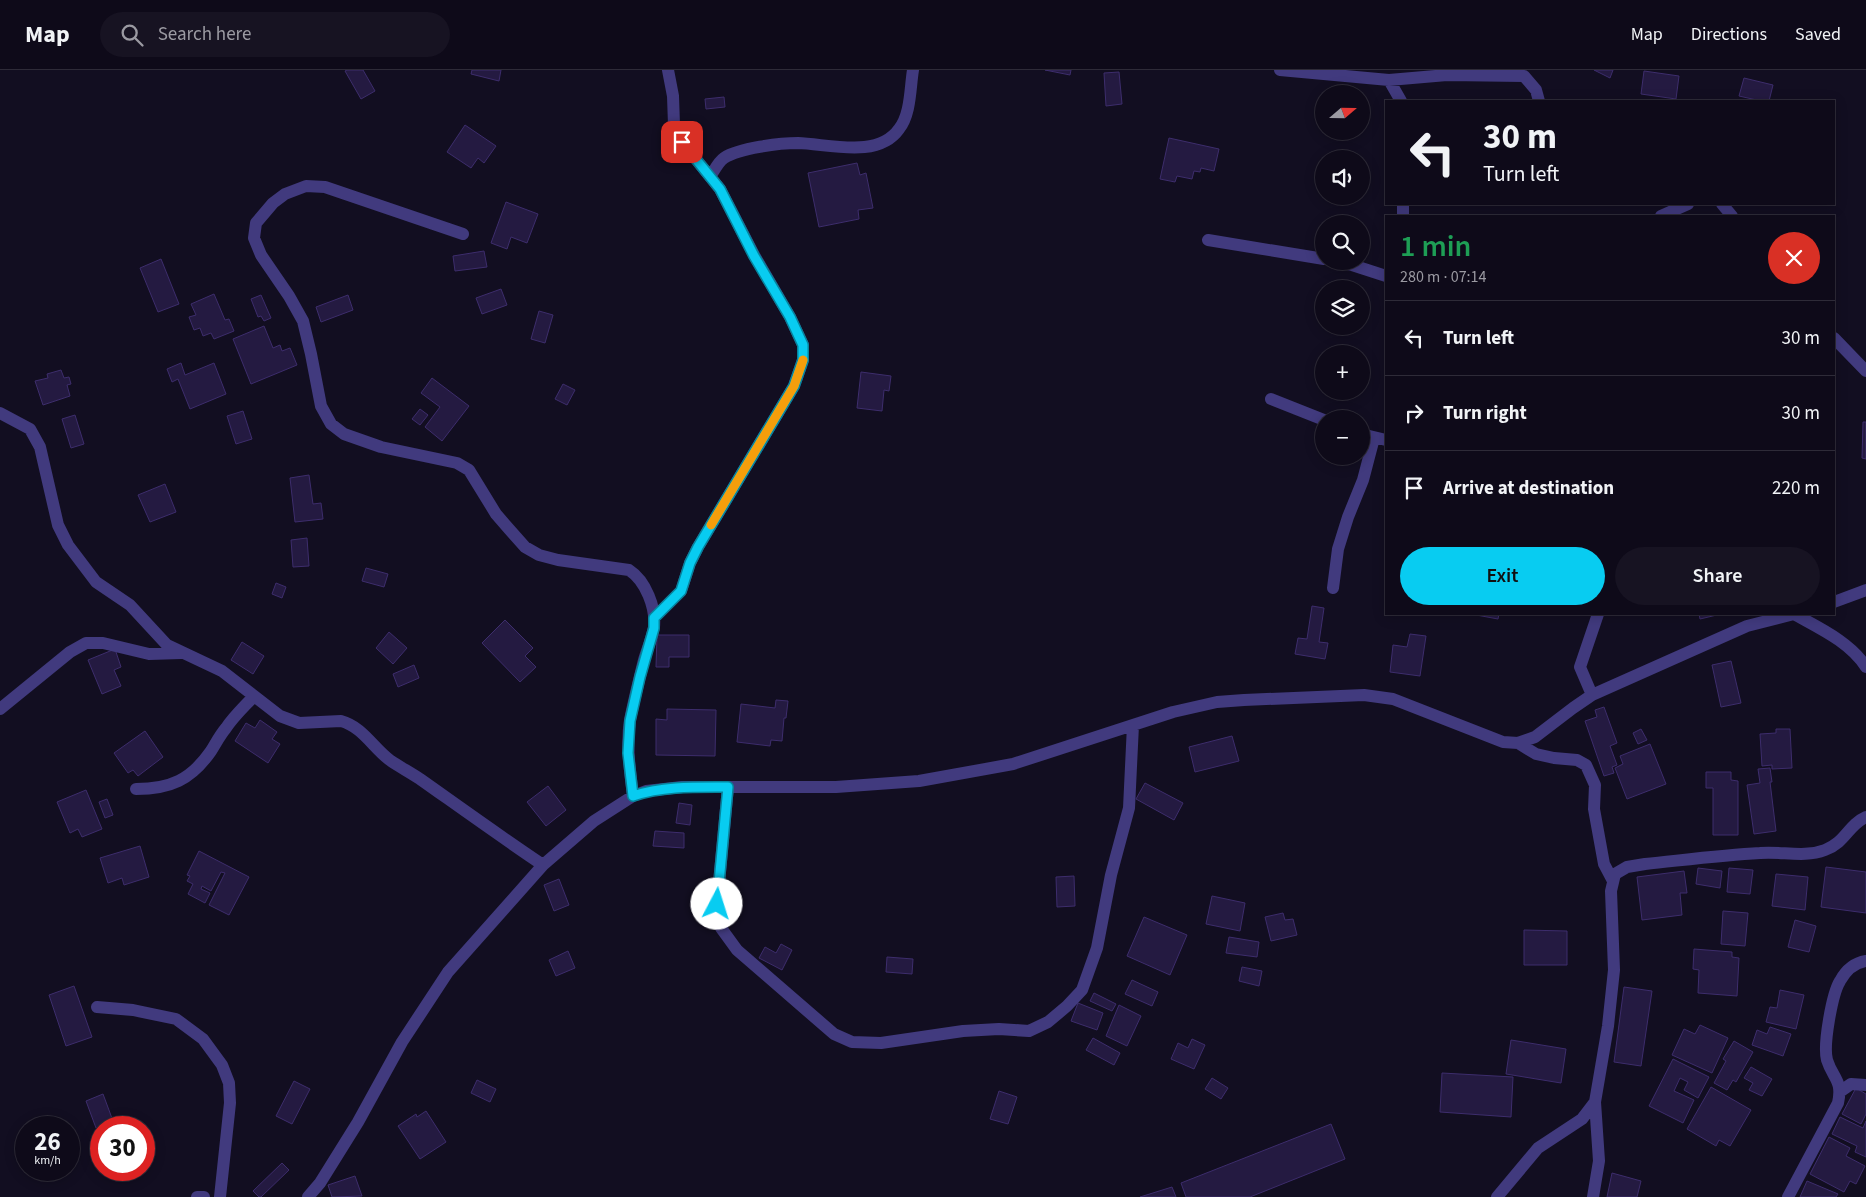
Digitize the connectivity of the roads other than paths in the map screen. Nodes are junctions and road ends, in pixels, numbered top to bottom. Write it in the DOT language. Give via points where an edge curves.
graph roads {
  1 [pos="668,70"];
  2 [pos="913,70"];
  3 [pos="1280,70"];
  4 [pos="1390,80"];
  5 [pos="1400,100"];
  6 [pos="1539,100"];
  7 [pos="710,177"];
  8 [pos="1686,205"];
  9 [pos="1723,205"];
  10 [pos="1663,215"];
  11 [pos="1731,215"];
  12 [pos="463,234"];
  13 [pos="1208,240"];
  14 [pos="1315,258"];
  15 [pos="1367,270"];
  16 [pos="1385,276"];
  17 [pos="1835,339"];
  18 [pos="1866,372"];
  19 [pos="1271,399"];
  20 [pos="0,413"];
  21 [pos="1315,416"];
  22 [pos="1380,439"];
  23 [pos="1333,588"];
  24 [pos="1866,590"];
  25 [pos="1835,602"];
  26 [pos="1598,615"];
  27 [pos="1790,615"];
  28 [pos="1796,615"];
  29 [pos="654,618"];
  30 [pos="181,653"];
  31 [pos="1866,667"];
  32 [pos="1592,695"];
  33 [pos="254,696"];
  34 [pos="0,709"];
  35 [pos="1133,725"];
  36 [pos="1518,743"];
  37 [pos="728,787"];
  38 [pos="136,790"];
  39 [pos="633,796"];
  40 [pos="1866,817"];
  41 [pos="543,865"];
  42 [pos="1613,881"];
  43 [pos="1866,961"];
  44 [pos="98,1007"];
  45 [pos="1866,1085"];
  46 [pos="1841,1091"];
  47 [pos="1595,1102"];
  48 [pos="197,1197"];
  49 [pos="204,1197"];
  50 [pos="220,1197"];
  51 [pos="308,1197"];
  52 [pos="1497,1197"];
  53 [pos="1593,1197"];
  54 [pos="1788,1197"];
  1 -- 7 [label="street" via="674,125 682,142"];
  2 -- 7 [label="street" via="907,111 900,128 889,140 860,147 796,143 738,152 722,159"];
  3 -- 4 [label="street"];
  4 -- 5 [label="street"];
  4 -- 6 [label="street" via="1447,75 1524,76 1536,90"];
  7 -- 29 [label="street" via="720,189 790,317 803,345 803,360 794,386 698,547 681,591"];
  8 -- 10 [label="street"];
  9 -- 11 [label="street"];
  12 -- 29 [label="street" via="325,187 306,186 285,194 273,203 256,223 254,238 303,321 321,406 331,424 344,434 381,447 458,463 469,470 496,514 525,547 558,560 629,570 644,586"];
  13 -- 14 [label="street"];
  15 -- 16 [label="street"];
  17 -- 18 [label="street"];
  19 -- 21 [label="street"];
  20 -- 30 [label="street" via="30,430 40,447 58,525 81,564 96,582 130,605 167,645"];
  22 -- 23 [label="street" via="1348,517 1338,549"];
  24 -- 25 [label="street"];
  26 -- 32 [label="street" via="1580,667"];
  27 -- 32 [label="street" via="1748,626"];
  28 -- 31 [label="street" via="1837,638"];
  29 -- 39 [label="street" via="630,721 628,753"];
  30 -- 33 [label="street" via="222,671"];
  30 -- 34 [label="street" via="149,654 103,643 86,643 70,652"];
  32 -- 36 [label="street" via="1535,737"];
  33 -- 38 [label="street" via="185,779 169,786"];
  33 -- 41 [label="street" via="280,716 299,723 346,722 362,732 389,760"];
  35 -- 36 [label="street" via="1217,702 1364,695 1393,699 1503,742"];
  35 -- 37 [label="street" via="1012,764 919,781 836,787"];
  35 -- 37 [label="street" via="1129,808 1111,874 1097,948 1082,990 1048,1022 1029,1031 962,1031 881,1043 852,1042 834,1034 737,950 721,928 717,904"];
  36 -- 42 [label="street" via="1536,754 1577,760 1586,765 1595,785 1594,809 1604,864"];
  37 -- 39 [label="street" via="664,789"];
  39 -- 41 [label="street" via="594,821"];
  40 -- 42 [label="street" via="1857,821 1841,841 1825,850 1808,854 1762,852 1645,864 1627,867 1615,874"];
  41 -- 51 [label="street" via="448,972 402,1042 349,1137"];
  42 -- 47 [label="street" via="1614,970"];
  43 -- 46 [label="street" via="1848,969 1839,982 1825,1043 1827,1060"];
  44 -- 50 [label="street" via="176,1019 203,1039 222,1065 230,1103"];
  45 -- 46 [label="street" via="1852,1084"];
  46 -- 54 [label="street" via="1832,1118"];
  47 -- 52 [label="street" via="1582,1118 1538,1148"];
  47 -- 53 [label="street" via="1600,1161"];
  48 -- 49 [label="street"];
}
